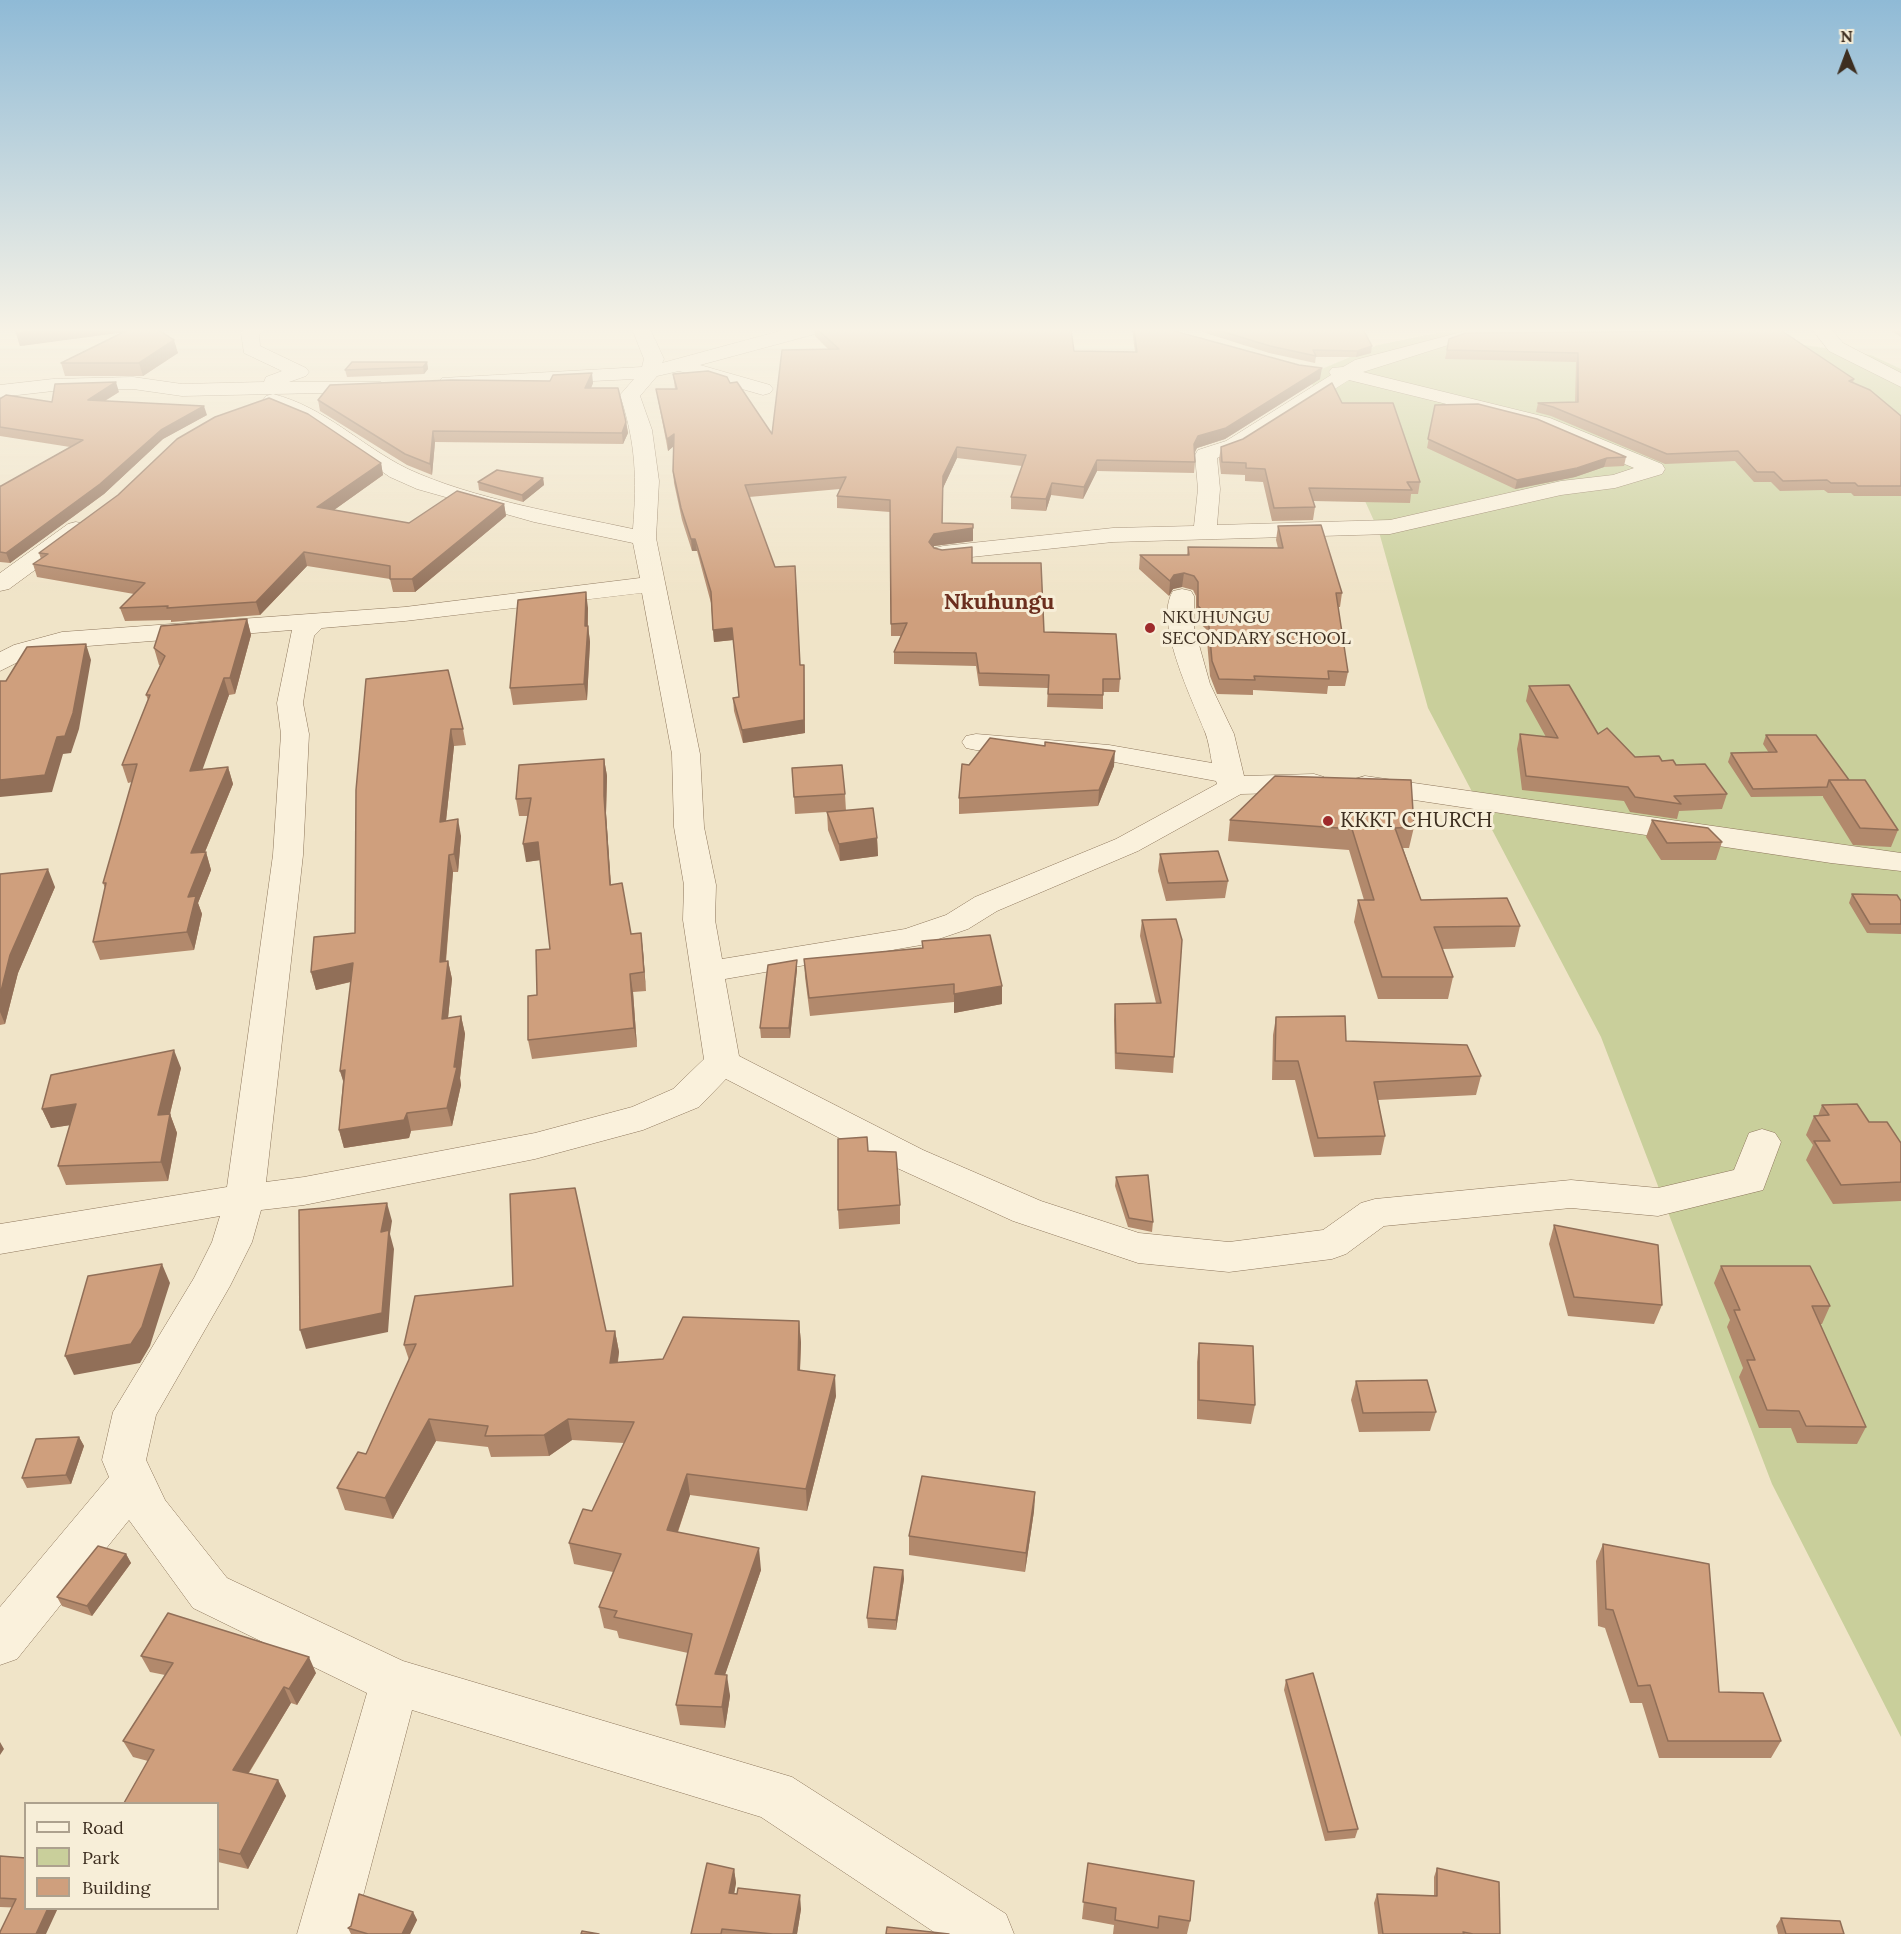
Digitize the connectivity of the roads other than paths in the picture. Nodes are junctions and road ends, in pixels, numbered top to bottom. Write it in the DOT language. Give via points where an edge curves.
graph roads {
  1 [pos="317,419"];
  2 [pos="638,419"];
  3 [pos="1275,419"];
  4 [pos="1532,419"];
  5 [pos="96,514"];
  6 [pos="1205,531"];
  7 [pos="644,537"];
  8 [pos="943,553"];
  9 [pos="0,584"];
  10 [pos="653,584"];
  11 [pos="1182,596"];
  12 [pos="315,621"];
  13 [pos="0,663"];
  14 [pos="976,742"];
  15 [pos="1231,781"];
  16 [pos="1901,862"];
  17 [pos="709,972"];
  18 [pos="722,1062"];
  19 [pos="1762,1142"];
  20 [pos="245,1198"];
  21 [pos="0,1239"];
  22 [pos="134,1480"];
  23 [pos="0,1643"];
  24 [pos="395,1682"];
  25 [pos="325,1934"];
  26 [pos="986,1934"];
  1 -- 7 [label="street" via="398,472 425,484 543,517"];
  2 -- 7 [label="street" via="648,481"];
  3 -- 6 [label="street" via="1233,445 1206,455 1209,489"];
  4 -- 6 [label="street" via="1654,470 1390,527"];
  5 -- 9 [label="street"];
  6 -- 8 [label="street" via="1113,535"];
  7 -- 10 [label="street"];
  10 -- 12 [label="street"];
  10 -- 17 [label="street" via="686,754 689,827"];
  11 -- 15 [label="street" via="1181,627 1197,684 1220,734"];
  12 -- 13 [label="street" via="62,639 23,650"];
  12 -- 20 [label="street" via="302,634 290,703 295,741 288,855"];
  14 -- 15 [label="street" via="1109,753"];
  15 -- 16 [label="street" via="1393,787 1831,855"];
  15 -- 17 [label="street" via="1127,846 986,904 957,922 910,938"];
  17 -- 18 [label="street"];
  18 -- 19 [label="street" via="910,1159 1027,1211 1138,1248 1229,1257 1332,1244 1375,1213 1571,1194 1658,1202 1750,1180"];
  18 -- 20 [label="street" via="686,1098 644,1117 600,1130 304,1191"];
  20 -- 21 [label="street"];
  20 -- 22 [label="street" via="232,1242 215,1278 135,1412 124,1460"];
  22 -- 23 [label="street"];
  22 -- 24 [label="street" via="150,1514 210,1593"];
  24 -- 25 [label="street"];
  24 -- 26 [label="street" via="774,1795"];
}
